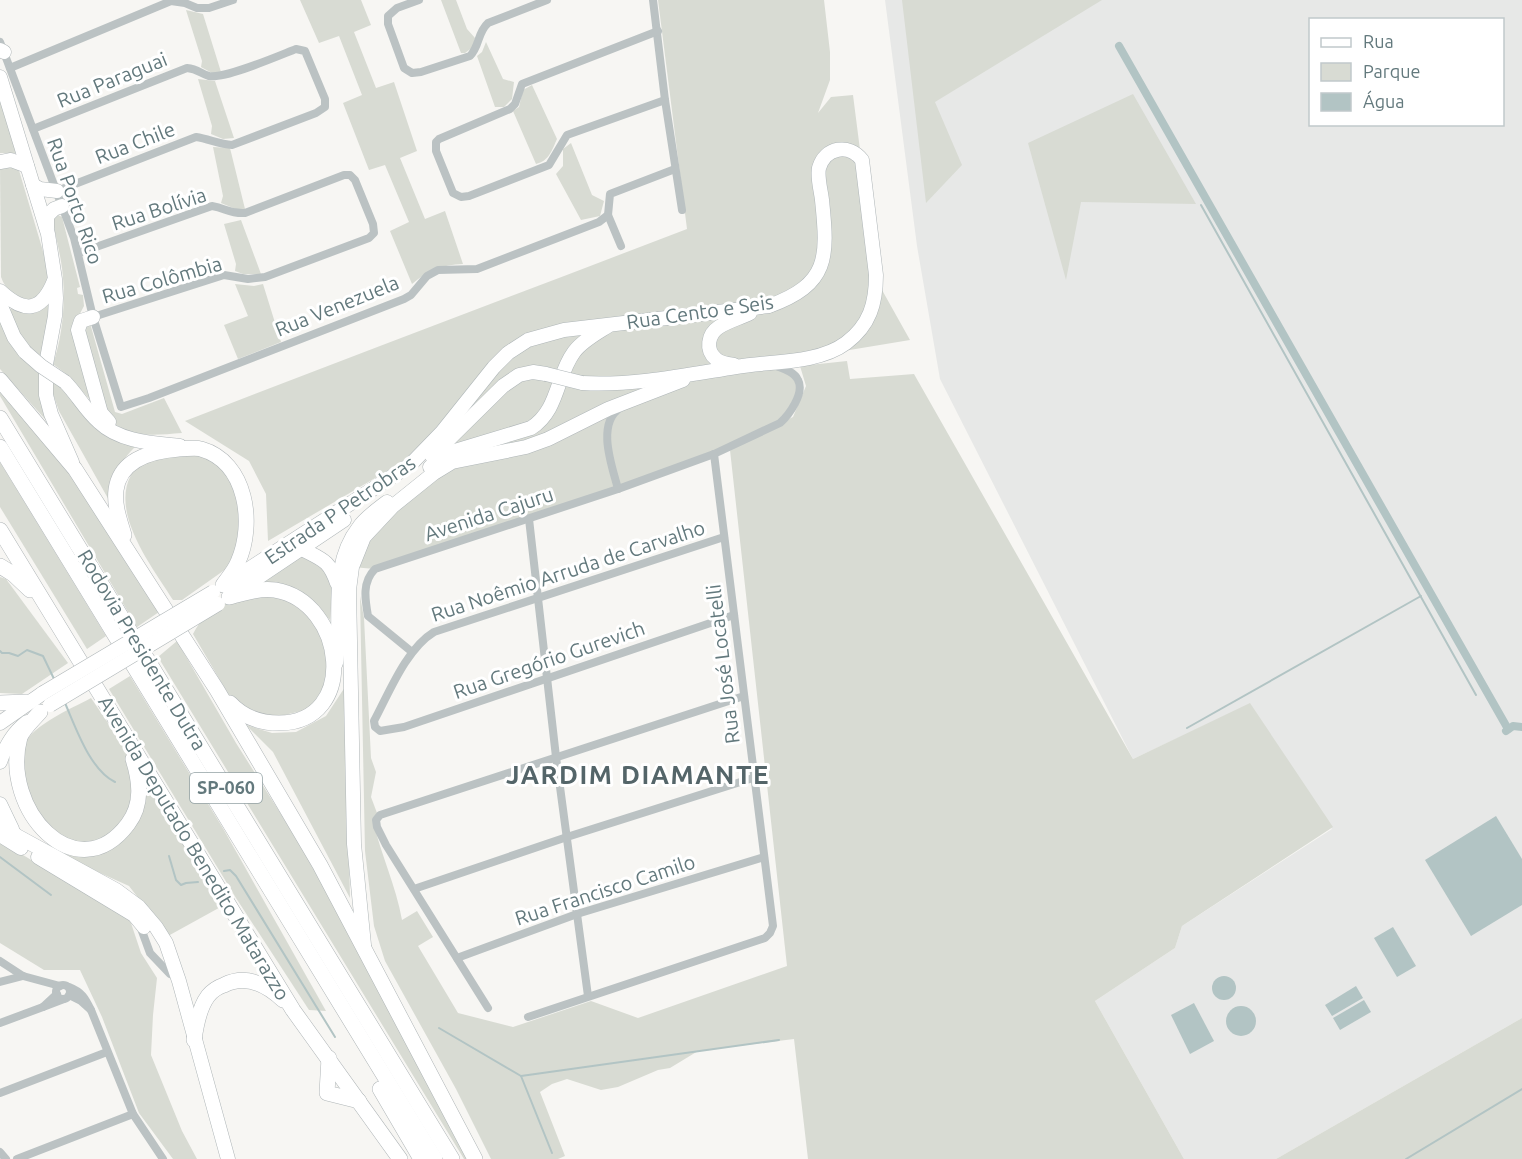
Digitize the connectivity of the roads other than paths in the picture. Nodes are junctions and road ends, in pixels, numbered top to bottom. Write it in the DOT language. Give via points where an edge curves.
graph roads {
  1 [pos="233,0"];
  2 [pos="419,0"];
  3 [pos="547,0"];
  4 [pos="653,0"];
  5 [pos="658,31"];
  6 [pos="1,48"];
  7 [pos="305,51"];
  8 [pos="5,72"];
  9 [pos="665,100"];
  10 [pos="33,129"];
  11 [pos="0,162"];
  12 [pos="27,166"];
  13 [pos="675,170"];
  14 [pos="350,175"];
  15 [pos="33,185"];
  16 [pos="57,191"];
  17 [pos="63,206"];
  18 [pos="682,210"];
  19 [pos="608,214"];
  20 [pos="48,234"];
  21 [pos="621,246"];
  22 [pos="79,253"];
  23 [pos="55,279"];
  24 [pos="0,291"];
  25 [pos="0,304"];
  26 [pos="769,306"];
  27 [pos="93,317"];
  28 [pos="609,324"];
  29 [pos="770,364"];
  30 [pos="738,367"];
  31 [pos="699,374"];
  32 [pos="0,380"];
  33 [pos="636,398"];
  34 [pos="121,407"];
  35 [pos="0,418"];
  36 [pos="132,440"];
  37 [pos="0,447"];
  38 [pos="200,448"];
  39 [pos="714,454"];
  40 [pos="75,469"];
  41 [pos="618,489"];
  42 [pos="529,519"];
  43 [pos="0,530"];
  44 [pos="724,537"];
  45 [pos="302,549"];
  46 [pos="129,551"];
  47 [pos="0,566"];
  48 [pos="343,587"];
  49 [pos="221,595"];
  50 [pos="537,597"];
  51 [pos="44,604"];
  52 [pos="734,615"];
  53 [pos="412,652"];
  54 [pos="335,670"];
  55 [pos="547,678"];
  56 [pos="217,690"];
  57 [pos="744,696"];
  58 [pos="27,702"];
  59 [pos="0,703"];
  60 [pos="44,703"];
  61 [pos="0,723"];
  62 [pos="123,731"];
  63 [pos="556,757"];
  64 [pos="0,762"];
  65 [pos="753,778"];
  66 [pos="0,804"];
  67 [pos="0,822"];
  68 [pos="0,835"];
  69 [pos="17,836"];
  70 [pos="567,837"];
  71 [pos="764,857"];
  72 [pos="414,889"];
  73 [pos="577,914"];
  74 [pos="291,923"];
  75 [pos="364,945"];
  76 [pos="458,957"];
  77 [pos="0,961"];
  78 [pos="23,976"];
  79 [pos="0,982"];
  80 [pos="63,992"];
  81 [pos="588,996"];
  82 [pos="488,1008"];
  83 [pos="293,1010"];
  84 [pos="528,1017"];
  85 [pos="0,1023"];
  86 [pos="194,1040"];
  87 [pos="107,1052"];
  88 [pos="329,1058"];
  89 [pos="0,1093"];
  90 [pos="359,1101"];
  91 [pos="133,1114"];
  92 [pos="0,1152"];
  93 [pos="6,1159"];
  94 [pos="17,1159"];
  95 [pos="164,1159"];
  96 [pos="220,1159"];
  97 [pos="228,1159"];
  98 [pos="400,1159"];
  99 [pos="421,1159"];
  100 [pos="435,1159"];
  101 [pos="452,1159"];
  102 [pos="475,1159"];
  1 -- 8 [label="street" via="209,8 171,1"];
  2 -- 3 [label="street" via="388,16 404,68 412,73 470,56 488,23"];
  4 -- 5 [label="street"];
  5 -- 9 [label="street"];
  5 -- 9 [label="street" via="522,84 510,109 439,139 436,151 453,192 469,196 549,165 567,135"];
  6 -- 8 [label="street, Rua Porto Rico"];
  7 -- 10 [label="street, Rua Paraguai" via="296,49 222,76 208,76 187,68"];
  7 -- 16 [label="street, Rua Chile" via="325,99 325,107 316,113 232,145 196,137"];
  8 -- 10 [label="street, Rua Porto Rico"];
  8 -- 12 [label="main road"];
  9 -- 13 [label="street"];
  10 -- 16 [label="street, Rua Porto Rico"];
  11 -- 12 [label="main road" via="11,160"];
  12 -- 15 [label="main road"];
  13 -- 18 [label="street"];
  13 -- 19 [label="street" via="610,195"];
  14 -- 22 [label="street, Rua Bolívia" via="245,213 212,206"];
  14 -- 27 [label="street, Rua Colômbia" via="368,213 374,233 369,238 265,277 224,275"];
  15 -- 16 [label="main road"];
  15 -- 20 [label="main road"];
  16 -- 17 [label="street, Rua Porto Rico"];
  17 -- 20 [label="main road" via="48,216"];
  17 -- 22 [label="street, Rua Porto Rico"];
  19 -- 21 [label="street"];
  19 -- 34 [label="street, Rua Venezuela" via="598,222 484,267 438,270 404,299"];
  20 -- 23 [label="main road"];
  22 -- 27 [label="street, Rua Porto Rico"];
  23 -- 24 [label="main road" via="48,295 26,308"];
  23 -- 40 [label="main road" via="46,395"];
  25 -- 36 [label="main road, bridge" via="25,352 65,382 99,422"];
  26 -- 28 [label="main road, Rua Cento e Seis"];
  26 -- 29 [label="main road, Rua Cento e Seis" via="792,297 816,276 823,259 825,234 819,169 834,150 855,152 862,160 876,275 872,311 860,330 827,354"];
  26 -- 30 [label="main road" via="720,326 709,338 711,354 717,361"];
  27 -- 34 [label="street, Rua Porto Rico"];
  27 -- 36 [label="main road" via="81,321 78,330 101,413"];
  28 -- 48 [label="main road, Estrada P Petrobras" via="575,350 553,402 539,423 444,455 360,526 343,556"];
  28 -- 49 [label="main road, Estrada P Petrobras" via="545,334 508,353 410,465"];
  29 -- 30 [label="main road"];
  29 -- 39 [label="street, Avenida Cajuru" via="793,374 799,381 800,390 789,415"];
  30 -- 31 [label="main road"];
  31 -- 33 [label="main road"];
  31 -- 45 [label="main road, bridge" via="600,384 533,372 519,375 502,386 416,470"];
  32 -- 40 [label="highway"];
  33 -- 41 [label="street" via="614,413 608,427"];
  33 -- 48 [label="main road" via="548,439 452,462 434,473 393,506 364,537"];
  35 -- 101 [label="highway, Rodovia Presidente Dutra / SP-060"];
  36 -- 38 [label="main road"];
  37 -- 74 [label="highway, Rodovia Presidente Dutra / SP-060"];
  38 -- 46 [label="highway" via="141,456 124,468 116,489 117,512"];
  38 -- 49 [label="highway" via="226,465 244,497 244,544"];
  39 -- 41 [label="street, Avenida Cajuru"];
  39 -- 44 [label="street, Rua José Locatelli"];
  40 -- 46 [label="highway"];
  41 -- 42 [label="street, Avenida Cajuru"];
  42 -- 50 [label="street"];
  42 -- 53 [label="street, Avenida Cajuru" via="369,574 365,587 368,615"];
  43 -- 51 [label="highway, Avenida Deputado Benedito Matarazzo"];
  44 -- 50 [label="street, Rua Noêmio Arruda de Carvalho"];
  44 -- 52 [label="street, Rua José Locatelli"];
  45 -- 48 [label="main road" via="328,563"];
  45 -- 49 [label="main road"];
  46 -- 56 [label="highway"];
  47 -- 51 [label="highway"];
  48 -- 54 [label="main road, Estrada P Petrobras"];
  48 -- 75 [label="main road" via="354,844"];
  49 -- 54 [label="highway" via="275,590 297,598 325,627"];
  49 -- 60 [label="main road, bridge"];
  50 -- 53 [label="street, Rua Noêmio Arruda de Carvalho" via="434,632"];
  50 -- 55 [label="street"];
  51 -- 62 [label="highway, Avenida Deputado Benedito Matarazzo"];
  52 -- 55 [label="street, Rua Gregório Gurevich"];
  52 -- 57 [label="street, Rua José Locatelli"];
  53 -- 55 [label="street, Rua Gregório Gurevich" via="374,721 380,731 404,727"];
  54 -- 56 [label="highway" via="322,704 308,716 289,723 267,723 247,717"];
  55 -- 63 [label="street"];
  56 -- 75 [label="highway"];
  57 -- 63 [label="street"];
  57 -- 65 [label="street, Rua José Locatelli"];
  58 -- 59 [label="highway"];
  58 -- 60 [label="main road"];
  58 -- 61 [label="main road"];
  60 -- 62 [label="highway" via="21,735 14,754 15,796 35,829 67,847 87,849 105,843 121,834 133,818 139,798 138,775"];
  60 -- 64 [label="main road" via="15,731"];
  62 -- 83 [label="highway, Avenida Deputado Benedito Matarazzo"];
  63 -- 70 [label="street"];
  63 -- 72 [label="street" via="380,815 377,828"];
  65 -- 70 [label="street"];
  65 -- 71 [label="street, Rua José Locatelli"];
  66 -- 69 [label="main road"];
  67 -- 69 [label="main road"];
  68 -- 96 [label="main road" via="134,915 160,947"];
  69 -- 86 [label="main road" via="116,890 139,907 166,943"];
  70 -- 72 [label="street"];
  70 -- 73 [label="street"];
  71 -- 73 [label="street, Rua Francisco Camilo"];
  71 -- 81 [label="street, Rua José Locatelli" via="773,926 765,938"];
  72 -- 76 [label="street"];
  73 -- 76 [label="street, Rua Francisco Camilo"];
  73 -- 81 [label="street"];
  74 -- 99 [label="highway" via="357,1050"];
  74 -- 100 [label="highway, Rodovia Presidente Dutra / SP-060"];
  75 -- 102 [label="highway"];
  76 -- 82 [label="street"];
  77 -- 78 [label="street"];
  78 -- 79 [label="street"];
  78 -- 80 [label="street"];
  80 -- 85 [label="street" via="43,1007"];
  80 -- 87 [label="street" via="91,1010"];
  81 -- 84 [label="street"];
  83 -- 86 [label="highway" via="271,989 257,982 231,981 209,994 196,1020"];
  83 -- 88 [label="highway, Avenida Deputado Benedito Matarazzo"];
  86 -- 97 [label="main road"];
  87 -- 89 [label="street"];
  87 -- 91 [label="street"];
  88 -- 90 [label="highway, Avenida Deputado Benedito Matarazzo"];
  88 -- 90 [label="highway" via="327,1093"];
  90 -- 98 [label="highway, Avenida Deputado Benedito Matarazzo"];
  91 -- 94 [label="street"];
  91 -- 95 [label="street"];
  92 -- 93 [label="street"];
}
